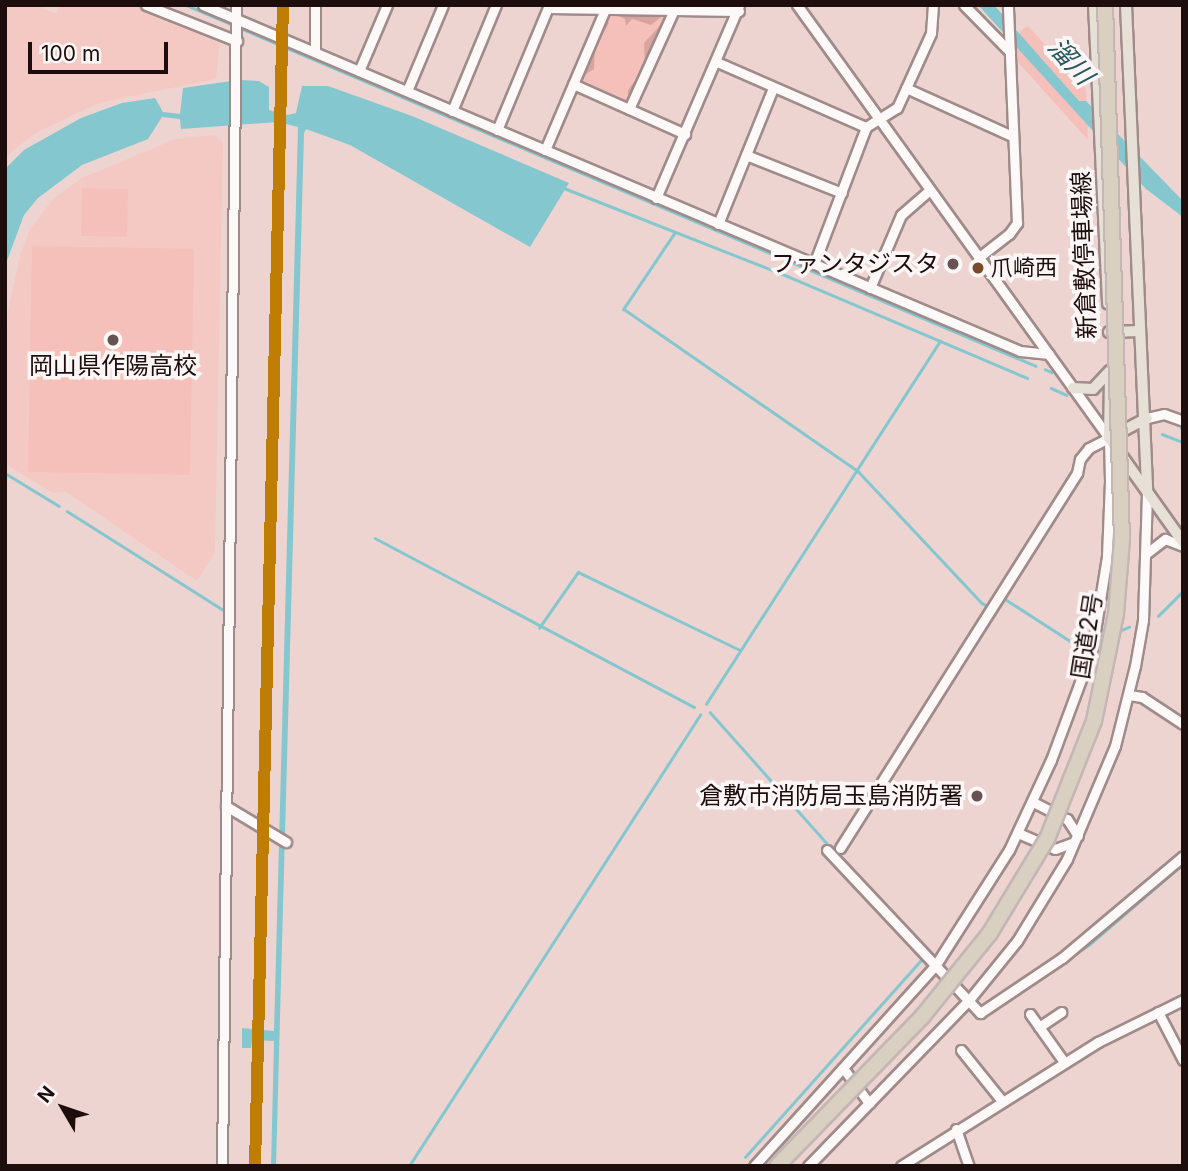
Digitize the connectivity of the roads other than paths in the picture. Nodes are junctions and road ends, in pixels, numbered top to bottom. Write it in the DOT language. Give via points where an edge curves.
graph roads {
  1 [pos="146,5"];
  2 [pos="203,5"];
  3 [pos="236,5"];
  4 [pos="315,5"];
  5 [pos="387,5"];
  6 [pos="443,5"];
  7 [pos="496,5"];
  8 [pos="797,5"];
  9 [pos="933,5"];
  10 [pos="964,5"];
  11 [pos="1008,5"];
  12 [pos="1094,5"];
  13 [pos="1105,5"];
  14 [pos="1126,5"];
  15 [pos="550,7"];
  16 [pos="739,8"];
  17 [pos="605,9"];
  18 [pos="674,10"];
  19 [pos="237,19"];
  20 [pos="237,37"];
  21 [pos="315,52"];
  22 [pos="1010,52"];
  23 [pos="717,62"];
  24 [pos="359,71"];
  25 [pos="573,84"];
  26 [pos="773,88"];
  27 [pos="906,88"];
  28 [pos="407,91"];
  29 [pos="629,109"];
  30 [pos="1100,110"];
  31 [pos="452,111"];
  32 [pos="1130,111"];
  33 [pos="879,119"];
  34 [pos="866,127"];
  35 [pos="497,130"];
  36 [pos="685,134"];
  37 [pos="1012,136"];
  38 [pos="545,150"];
  39 [pos="746,155"];
  40 [pos="929,191"];
  41 [pos="842,192"];
  42 [pos="656,198"];
  43 [pos="718,224"];
  44 [pos="978,258"];
  45 [pos="814,264"];
  46 [pos="870,288"];
  47 [pos="1140,331"];
  48 [pos="1109,332"];
  49 [pos="1049,354"];
  50 [pos="1110,371"];
  51 [pos="1073,388"];
  52 [pos="1147,418"];
  53 [pos="1183,421"];
  54 [pos="1109,438"];
  55 [pos="1147,491"];
  56 [pos="1183,544"];
  57 [pos="1147,555"];
  58 [pos="1129,695"];
  59 [pos="1183,724"];
  60 [pos="1033,802"];
  61 [pos="226,806"];
  62 [pos="1018,833"];
  63 [pos="1077,838"];
  64 [pos="283,840"];
  65 [pos="840,848"];
  66 [pos="827,850"];
  67 [pos="1183,856"];
  68 [pos="929,959"];
  69 [pos="969,1000"];
  70 [pos="1183,1000"];
  71 [pos="1061,1012"];
  72 [pos="1158,1012"];
  73 [pos="1030,1014"];
  74 [pos="1039,1027"];
  75 [pos="961,1050"];
  76 [pos="1183,1060"];
  77 [pos="1064,1062"];
  78 [pos="844,1068"];
  79 [pos="1002,1101"];
  80 [pos="869,1103"];
  81 [pos="956,1129"];
  82 [pos="222,1166"];
  83 [pos="754,1166"];
  84 [pos="777,1166"];
  85 [pos="808,1166"];
  86 [pos="901,1166"];
  87 [pos="969,1166"];
  1 -- 20 [label="street"];
  2 -- 19 [label="street"];
  3 -- 19 [label="street"];
  4 -- 21 [label="street"];
  5 -- 24 [label="street"];
  6 -- 28 [label="street"];
  7 -- 31 [label="street"];
  8 -- 33 [label="street"];
  9 -- 27 [label="street" via="931,33"];
  10 -- 22 [label="street"];
  11 -- 22 [label="street"];
  12 -- 30 [label="main road, 新倉敷停車場線"];
  13 -- 84 [label="highway, 国道2号, bridge" via="1122,539 1116,614 1094,721 1063,803 1008,908 922,1017"];
  14 -- 32 [label="main road"];
  15 -- 17 [label="street"];
  15 -- 35 [label="street"];
  16 -- 18 [label="street"];
  16 -- 23 [label="street"];
  17 -- 18 [label="street"];
  17 -- 25 [label="street"];
  18 -- 29 [label="street"];
  19 -- 20 [label="street"];
  19 -- 21 [label="street"];
  20 -- 61 [label="street"];
  21 -- 24 [label="street"];
  22 -- 37 [label="street"];
  23 -- 26 [label="street"];
  23 -- 36 [label="street"];
  24 -- 28 [label="street"];
  25 -- 29 [label="street"];
  25 -- 38 [label="street"];
  26 -- 34 [label="street"];
  26 -- 39 [label="street"];
  27 -- 33 [label="street" via="897,108"];
  27 -- 37 [label="street"];
  28 -- 31 [label="street"];
  29 -- 36 [label="street"];
  30 -- 32 [label="main road"];
  30 -- 48 [label="main road, 新倉敷停車場線"];
  31 -- 35 [label="street"];
  32 -- 47 [label="main road"];
  33 -- 34 [label="street"];
  33 -- 40 [label="street"];
  34 -- 41 [label="street"];
  35 -- 38 [label="street"];
  36 -- 42 [label="street"];
  37 -- 44 [label="street" via="1017,223"];
  38 -- 42 [label="street"];
  39 -- 41 [label="street"];
  39 -- 43 [label="street"];
  40 -- 44 [label="street"];
  40 -- 46 [label="street" via="901,215"];
  41 -- 45 [label="street"];
  42 -- 43 [label="street"];
  43 -- 45 [label="street"];
  44 -- 49 [label="street"];
  45 -- 46 [label="street"];
  46 -- 49 [label="street" via="1020,351"];
  47 -- 48 [label="main road"];
  47 -- 52 [label="main road"];
  48 -- 50 [label="main road, 新倉敷停車場線"];
  49 -- 51 [label="street"];
  50 -- 51 [label="main road" via="1093,389"];
  50 -- 54 [label="main road, 新倉敷停車場線"];
  51 -- 54 [label="street"];
  52 -- 53 [label="street" via="1164,414"];
  52 -- 54 [label="main road"];
  52 -- 55 [label="main road"];
  54 -- 55 [label="main road"];
  54 -- 60 [label="street" via="1107,556 1098,626 1082,682"];
  54 -- 65 [label="street" via="1089,448 1080,459 1077,473"];
  55 -- 56 [label="main road"];
  55 -- 57 [label="street"];
  56 -- 57 [label="street" via="1165,539"];
  57 -- 58 [label="street" via="1143,620"];
  58 -- 59 [label="street" via="1142,697"];
  58 -- 63 [label="street" via="1111,756"];
  60 -- 62 [label="street"];
  60 -- 63 [label="street" via="1067,818"];
  61 -- 64 [label="street"];
  61 -- 82 [label="street"];
  62 -- 63 [label="street" via="1055,849"];
  62 -- 68 [label="street" via="983,897"];
  63 -- 69 [label="street" via="1017,941"];
  66 -- 68 [label="street"];
  67 -- 69 [label="street" via="1109,921 1024,985 980,1013"];
  68 -- 69 [label="street"];
  68 -- 78 [label="street"];
  69 -- 80 [label="street"];
  70 -- 72 [label="street"];
  71 -- 74 [label="street"];
  72 -- 76 [label="street"];
  72 -- 77 [label="street"];
  73 -- 74 [label="street"];
  74 -- 77 [label="street"];
  75 -- 79 [label="street"];
  77 -- 79 [label="street"];
  78 -- 80 [label="street"];
  78 -- 83 [label="street"];
  79 -- 81 [label="street"];
  80 -- 85 [label="street"];
  81 -- 86 [label="street"];
  81 -- 87 [label="street"];
}
